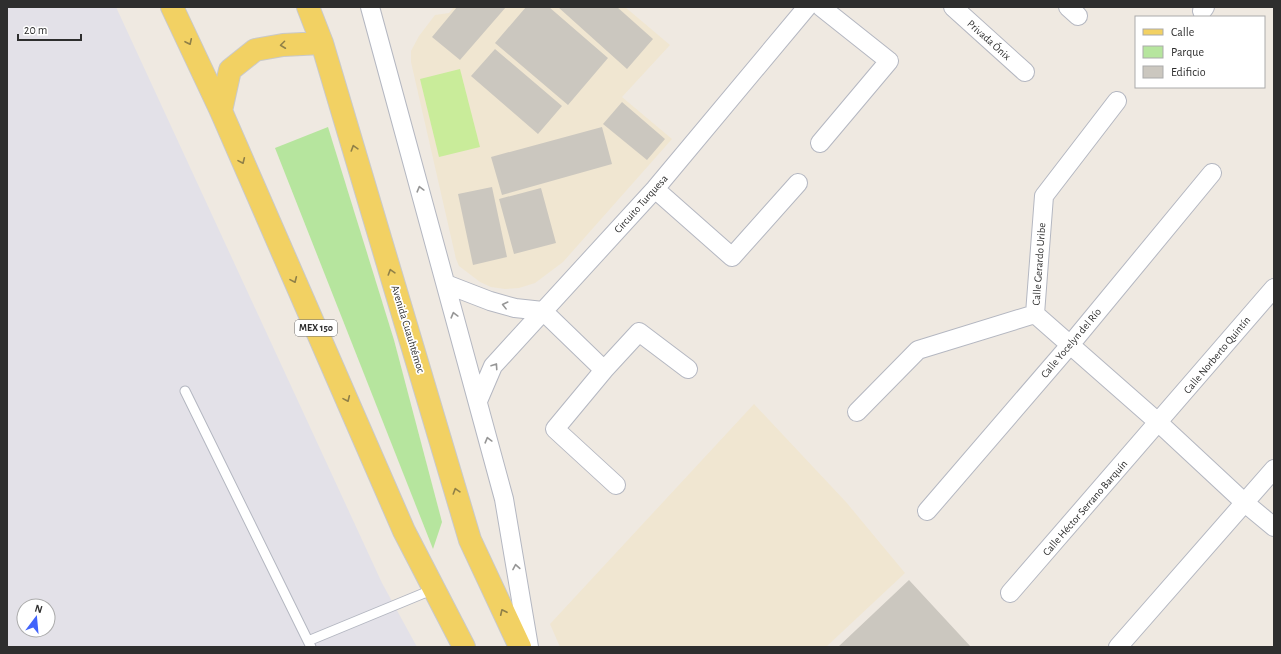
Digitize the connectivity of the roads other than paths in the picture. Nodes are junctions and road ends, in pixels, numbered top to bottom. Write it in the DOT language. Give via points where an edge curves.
graph roads {
  1 [pos="172,7"];
  2 [pos="308,7"];
  3 [pos="370,7"];
  4 [pos="807,7"];
  5 [pos="820,7"];
  6 [pos="953,7"];
  7 [pos="322,43"];
  8 [pos="1025,72"];
  9 [pos="1116,102"];
  10 [pos="221,111"];
  11 [pos="820,143"];
  12 [pos="1212,173"];
  13 [pos="798,183"];
  14 [pos="655,189"];
  15 [pos="446,284"];
  16 [pos="1274,288"];
  17 [pos="543,311"];
  18 [pos="1035,314"];
  19 [pos="1070,345"];
  20 [pos="688,369"];
  21 [pos="604,370"];
  22 [pos="185,391"];
  23 [pos="478,401"];
  24 [pos="857,412"];
  25 [pos="1159,423"];
  26 [pos="1274,469"];
  27 [pos="616,485"];
  28 [pos="1245,503"];
  29 [pos="926,511"];
  30 [pos="1274,527"];
  31 [pos="434,589"];
  32 [pos="1010,593"];
  33 [pos="309,644"];
  34 [pos="464,647"];
  35 [pos="520,647"];
  36 [pos="529,647"];
  37 [pos="1118,647"];
  1 -- 10 [label="main road, MEX 150, one-way"];
  2 -- 7 [label="main road, Avenida Cuauhtémoc"];
  15 -- 3 [label="street, one-way"];
  4 -- 14 [label="street, Circuito Turquesa"];
  5 -- 11 [label="street" via="889,61"];
  6 -- 8 [label="street, Privada Ónix"];
  7 -- 10 [label="main road, one-way" via="283,45 255,50 230,70"];
  35 -- 7 [label="main road, Avenida Cuauhtémoc, one-way" via="470,540"];
  9 -- 18 [label="street, Calle Gerardo Uribe" via="1044,196"];
  10 -- 31 [label="main road, MEX 150, one-way" via="404,531"];
  12 -- 19 [label="street, Calle Yocelyn del Río"];
  13 -- 14 [label="street" via="732,257"];
  14 -- 17 [label="street, Circuito Turquesa"];
  17 -- 15 [label="street, one-way" via="515,308"];
  23 -- 15 [label="street, one-way"];
  16 -- 25 [label="street, Calle Norberto Quintín"];
  17 -- 21 [label="street"];
  23 -- 17 [label="street, Circuito Turquesa, one-way" via="493,366"];
  18 -- 19 [label="street"];
  18 -- 24 [label="street, Calle Gerardo Uribe" via="918,350"];
  19 -- 25 [label="street"];
  19 -- 29 [label="street, Calle Yocelyn del Río"];
  20 -- 21 [label="street" via="639,332"];
  21 -- 27 [label="street" via="555,429"];
  22 -- 33 [label="lane"];
  36 -- 23 [label="street, one-way" via="504,499"];
  25 -- 28 [label="street"];
  25 -- 32 [label="street, Calle Héctor Serrano Barquín"];
  26 -- 28 [label="street"];
  28 -- 30 [label="street"];
  28 -- 37 [label="street"];
  31 -- 33 [label="lane"];
  31 -- 34 [label="main road, MEX 150"];
}
